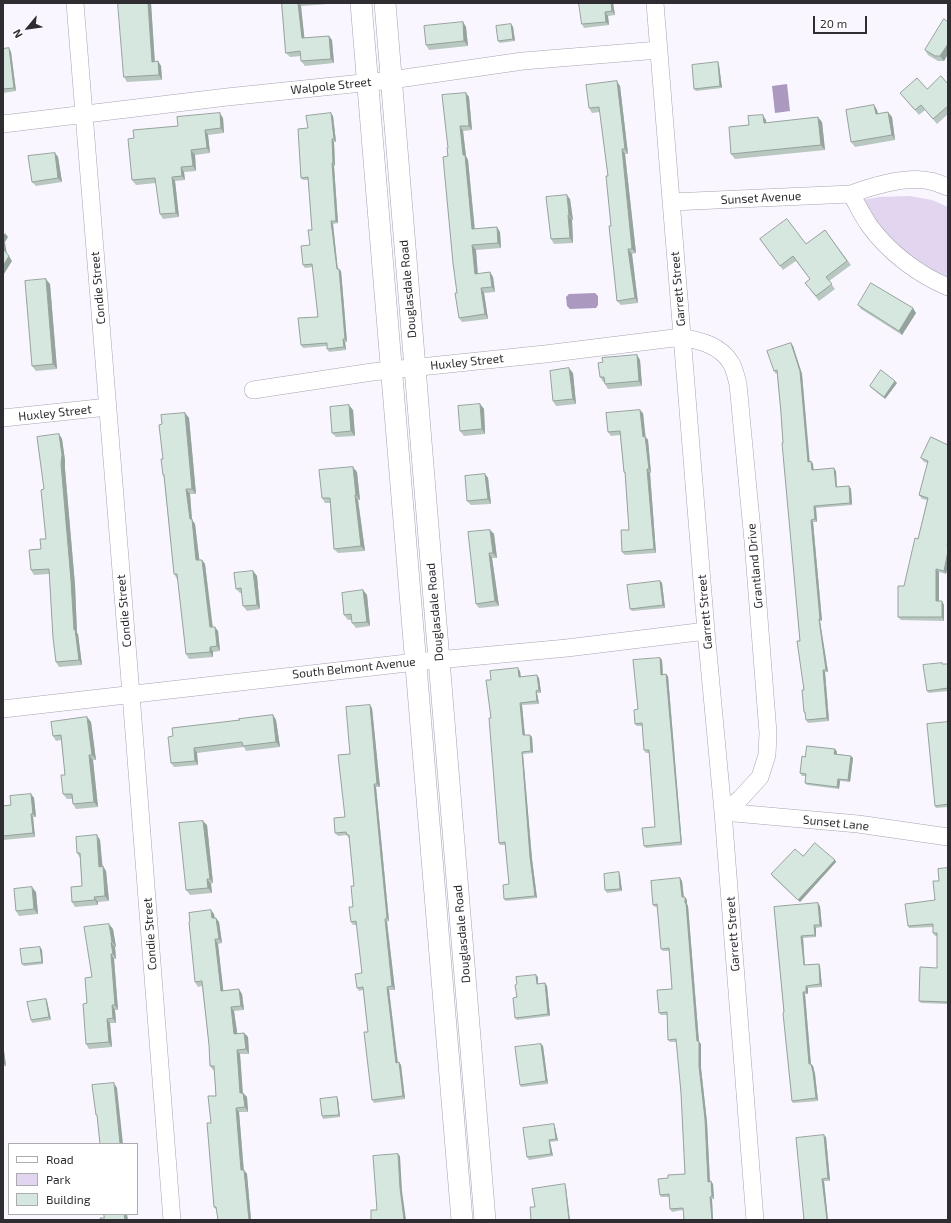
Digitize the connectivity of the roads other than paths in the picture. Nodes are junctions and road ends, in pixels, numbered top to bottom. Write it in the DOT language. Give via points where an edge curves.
graph roads {
  1 [pos="75,3"];
  2 [pos="361,3"];
  3 [pos="385,3"];
  4 [pos="655,3"];
  5 [pos="659,50"];
  6 [pos="391,80"];
  7 [pos="368,82"];
  8 [pos="84,115"];
  9 [pos="3,124"];
  10 [pos="948,187"];
  11 [pos="851,194"];
  12 [pos="671,202"];
  13 [pos="948,287"];
  14 [pos="682,337"];
  15 [pos="415,367"];
  16 [pos="392,370"];
  17 [pos="254,390"];
  18 [pos="108,407"];
  19 [pos="3,418"];
  20 [pos="706,631"];
  21 [pos="439,660"];
  22 [pos="416,662"];
  23 [pos="131,694"];
  24 [pos="3,708"];
  25 [pos="723,812"];
  26 [pos="948,837"];
  27 [pos="172,1220"];
  28 [pos="462,1220"];
  29 [pos="485,1220"];
  30 [pos="755,1220"];
  1 -- 8 [label="street, Condie Street"];
  2 -- 7 [label="street, Douglasdale Road"];
  3 -- 6 [label="street, Douglasdale Road"];
  4 -- 5 [label="street, Garrett Street"];
  5 -- 6 [label="street, Walpole Street" via="523,61"];
  5 -- 12 [label="street, Garrett Street"];
  6 -- 7 [label="street, Walpole Street"];
  6 -- 15 [label="street, Douglasdale Road"];
  7 -- 8 [label="street, Walpole Street"];
  7 -- 16 [label="street, Douglasdale Road"];
  8 -- 9 [label="street, Walpole Street"];
  8 -- 18 [label="street, Condie Street"];
  10 -- 11 [label="street, Sunset Avenue" via="929,180 909,180 879,185"];
  11 -- 12 [label="street, Sunset Avenue"];
  11 -- 13 [label="street" via="869,225 891,250 907,264"];
  12 -- 14 [label="street, Garrett Street"];
  14 -- 15 [label="street, Huxley Street"];
  14 -- 20 [label="street, Garrett Street"];
  14 -- 25 [label="street, Grantland Drive" via="701,341 720,350 732,364 738,384 753,541 768,733 767,755 760,777 740,799"];
  15 -- 16 [label="street, Huxley Street"];
  15 -- 21 [label="street, Douglasdale Road"];
  16 -- 17 [label="street, Huxley Street"];
  16 -- 22 [label="street, Douglasdale Road"];
  18 -- 19 [label="street, Huxley Street"];
  18 -- 23 [label="street, Condie Street"];
  20 -- 21 [label="street, South Belmont Avenue"];
  20 -- 25 [label="street, Garrett Street"];
  21 -- 22 [label="street, South Belmont Avenue"];
  21 -- 29 [label="street, Douglasdale Road"];
  22 -- 23 [label="street, South Belmont Avenue"];
  22 -- 28 [label="street, Douglasdale Road"];
  23 -- 24 [label="street, South Belmont Avenue"];
  23 -- 27 [label="street, Condie Street"];
  25 -- 26 [label="street, Sunset Lane" via="858,824"];
  25 -- 30 [label="street, Garrett Street"];
}
